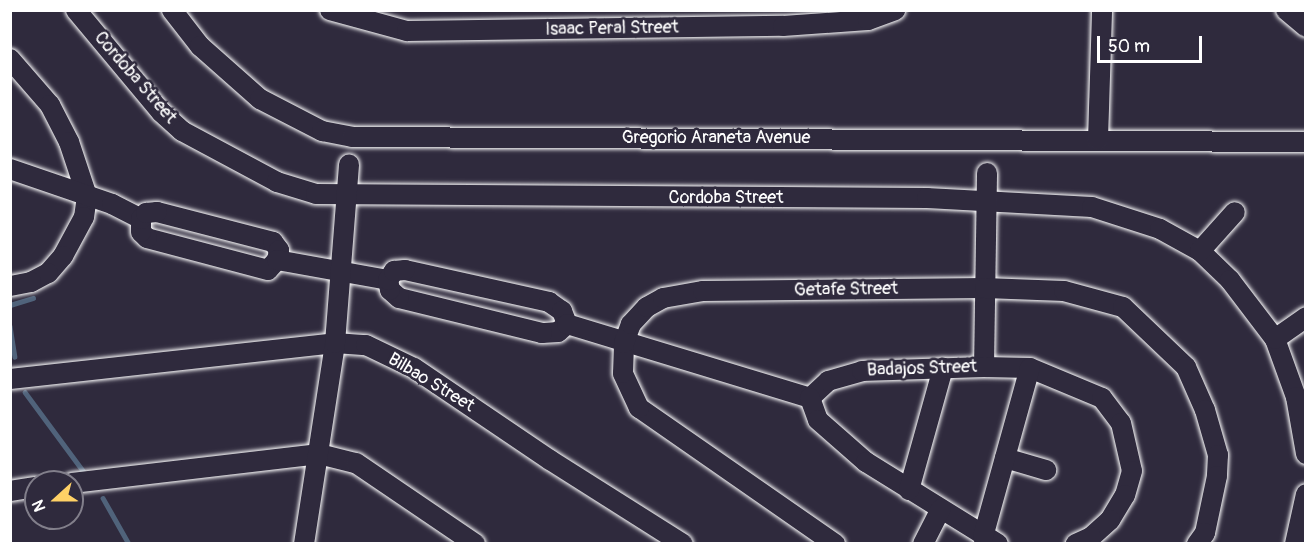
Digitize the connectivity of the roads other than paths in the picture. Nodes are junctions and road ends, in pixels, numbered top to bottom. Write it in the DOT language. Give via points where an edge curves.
graph roads {
  1 [pos="76,10"];
  2 [pos="172,10"];
  3 [pos="330,10"];
  4 [pos="895,10"];
  5 [pos="1102,10"];
  6 [pos="1286,10"];
  7 [pos="376,18"];
  8 [pos="783,18"];
  9 [pos="1305,27"];
  10 [pos="10,59"];
  11 [pos="1098,140"];
  12 [pos="1305,142"];
  13 [pos="349,165"];
  14 [pos="10,170"];
  15 [pos="987,173"];
  16 [pos="87,196"];
  17 [pos="346,197"];
  18 [pos="987,201"];
  19 [pos="1235,212"];
  20 [pos="141,219"];
  21 [pos="1200,251"];
  22 [pos="277,260"];
  23 [pos="341,269"];
  24 [pos="388,280"];
  25 [pos="10,286"];
  26 [pos="986,288"];
  27 [pos="1305,317"];
  28 [pos="567,324"];
  29 [pos="1275,339"];
  30 [pos="335,343"];
  31 [pos="624,343"];
  32 [pos="984,367"];
  33 [pos="943,368"];
  34 [pos="1030,368"];
  35 [pos="10,379"];
  36 [pos="810,398"];
  37 [pos="319,454"];
  38 [pos="1305,454"];
  39 [pos="1005,458"];
  40 [pos="1046,470"];
  41 [pos="84,482"];
  42 [pos="909,490"];
  43 [pos="1305,494"];
  44 [pos="941,509"];
  45 [pos="991,540"];
  46 [pos="304,543"];
  47 [pos="475,543"];
  48 [pos="683,543"];
  49 [pos="835,543"];
  50 [pos="923,543"];
  51 [pos="1076,543"];
  52 [pos="1197,543"];
  53 [pos="1295,543"];
  1 -- 17 [label="street, Cordoba Street" via="161,112 182,131 277,182 316,194"];
  2 -- 11 [label="street, Gregorio Araneta Avenue" via="200,46 260,99 322,131 352,137"];
  3 -- 7 [label="street, Isaac Peral Street"];
  4 -- 8 [label="street, Isaac Peral Street" via="868,20"];
  5 -- 11 [label="street"];
  6 -- 9 [label="street"];
  7 -- 8 [label="street, Isaac Peral Street" via="407,31"];
  10 -- 16 [label="street" via="50,105 69,142"];
  11 -- 12 [label="street, Gregorio Araneta Avenue"];
  13 -- 17 [label="street"];
  14 -- 16 [label="street"];
  15 -- 18 [label="street"];
  16 -- 20 [label="street"];
  16 -- 25 [label="street" via="84,217 63,256 48,273 31,282"];
  17 -- 18 [label="street, Cordoba Street"];
  17 -- 23 [label="street"];
  18 -- 21 [label="street, Cordoba Street" via="1092,207 1160,229"];
  18 -- 26 [label="street"];
  19 -- 21 [label="street"];
  20 -- 22 [label="street" via="146,213 157,212 273,242 279,250"];
  20 -- 22 [label="street" via="141,232 147,238 268,270"];
  21 -- 29 [label="street, Cordoba Street" via="1230,280"];
  22 -- 23 [label="street"];
  23 -- 24 [label="street"];
  23 -- 30 [label="street"];
  24 -- 28 [label="street" via="390,290 399,298 520,328 549,334"];
  24 -- 28 [label="street" via="394,271 405,270 549,302 562,311"];
  26 -- 31 [label="street, Getafe Street" via="680,294 647,307 632,324"];
  26 -- 32 [label="street"];
  26 -- 52 [label="street, Getafe Street" via="1064,291 1123,307 1186,367 1205,410 1218,455 1205,533"];
  27 -- 29 [label="street"];
  28 -- 31 [label="street"];
  29 -- 38 [label="street, Cordoba Street" via="1296,397"];
  30 -- 35 [label="street, Bilbao Street"];
  30 -- 37 [label="street"];
  30 -- 48 [label="street, Bilbao Street" via="366,345 414,368"];
  31 -- 36 [label="street"];
  31 -- 49 [label="street, Getafe Street" via="623,373 639,408"];
  32 -- 33 [label="street, Badajos Street"];
  32 -- 34 [label="street, Badajos Street"];
  33 -- 36 [label="street, Badajos Street" via="845,374 818,388"];
  33 -- 42 [label="street"];
  34 -- 39 [label="street"];
  34 -- 51 [label="street, Badajos Street" via="1102,398 1121,423 1129,445 1132,471 1125,495 1110,520 1092,537"];
  36 -- 42 [label="street" via="827,431"];
  37 -- 41 [label="street"];
  37 -- 46 [label="street"];
  37 -- 47 [label="street" via="356,463"];
  39 -- 40 [label="street"];
  39 -- 45 [label="street"];
  42 -- 44 [label="street"];
  43 -- 53 [label="street"];
  44 -- 45 [label="street"];
  44 -- 50 [label="street"];
}
